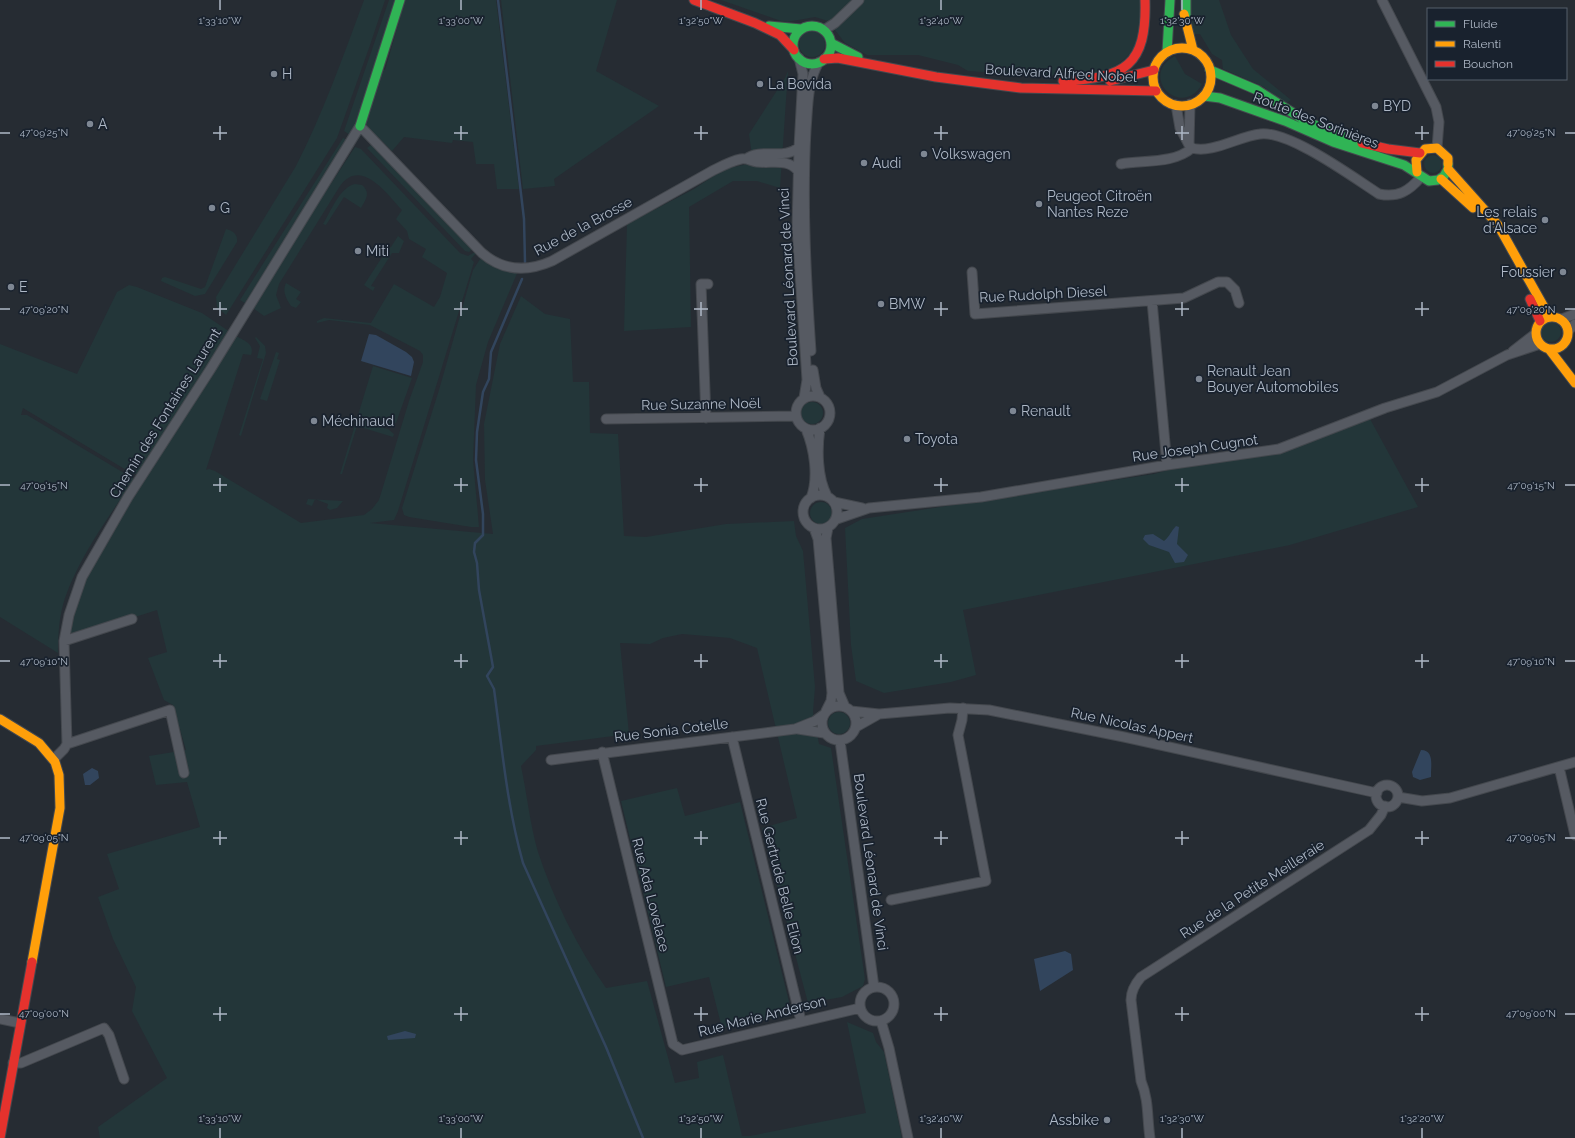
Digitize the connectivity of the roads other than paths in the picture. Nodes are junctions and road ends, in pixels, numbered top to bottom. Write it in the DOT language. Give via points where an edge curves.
graph roads {
  1 [pos="400,0"];
  2 [pos="694,0"];
  3 [pos="860,0"];
  4 [pos="1145,0"];
  5 [pos="1170,0"];
  6 [pos="1184,0"];
  7 [pos="1382,0"];
  8 [pos="755,23"];
  9 [pos="801,29"];
  10 [pos="824,30"];
  11 [pos="831,43"];
  12 [pos="794,50"];
  13 [pos="1193,50"];
  14 [pos="1167,52"];
  15 [pos="799,58"];
  16 [pos="821,60"];
  17 [pos="870,63"];
  18 [pos="1154,70"];
  19 [pos="1210,70"];
  20 [pos="968,82"];
  21 [pos="1003,82"];
  22 [pos="1156,91"];
  23 [pos="1204,96"];
  24 [pos="1190,104"];
  25 [pos="1176,105"];
  26 [pos="360,126"];
  27 [pos="1190,146"];
  28 [pos="799,147"];
  29 [pos="1437,148"];
  30 [pos="1420,153"];
  31 [pos="746,159"];
  32 [pos="1121,164"];
  33 [pos="1448,169"];
  34 [pos="798,171"];
  35 [pos="1419,175"];
  36 [pos="1441,179"];
  37 [pos="972,272"];
  38 [pos="708,284"];
  39 [pos="1152,301"];
  40 [pos="1239,303"];
  41 [pos="1575,314"];
  42 [pos="1549,316"];
  43 [pos="1562,319"];
  44 [pos="1540,321"];
  45 [pos="1572,328"];
  46 [pos="1535,334"];
  47 [pos="1565,342"];
  48 [pos="1540,344"];
  49 [pos="1549,349"];
  50 [pos="1507,355"];
  51 [pos="1575,379"];
  52 [pos="1575,383"];
  53 [pos="820,397"];
  54 [pos="804,398"];
  55 [pos="796,416"];
  56 [pos="706,418"];
  57 [pos="606,419"];
  58 [pos="820,428"];
  59 [pos="806,429"];
  60 [pos="1166,464"];
  61 [pos="811,498"];
  62 [pos="831,499"];
  63 [pos="869,508"];
  64 [pos="836,519"];
  65 [pos="814,528"];
  66 [pos="828,528"];
  67 [pos="132,619"];
  68 [pos="64,641"];
  69 [pos="963,708"];
  70 [pos="848,709"];
  71 [pos="825,713"];
  72 [pos="879,714"];
  73 [pos="0,719"];
  74 [pos="856,727"];
  75 [pos="795,729"];
  76 [pos="824,732"];
  77 [pos="732,737"];
  78 [pos="840,740"];
  79 [pos="67,744"];
  80 [pos="602,752"];
  81 [pos="54,759"];
  82 [pos="550,760"];
  83 [pos="1575,762"];
  84 [pos="1559,767"];
  85 [pos="184,773"];
  86 [pos="1377,793"];
  87 [pos="1398,797"];
  88 [pos="1385,806"];
  89 [pos="1575,835"];
  90 [pos="891,900"];
  91 [pos="874,987"];
  92 [pos="860,1008"];
  93 [pos="0,1019"];
  94 [pos="801,1021"];
  95 [pos="881,1022"];
  96 [pos="20,1023"];
  97 [pos="673,1044"];
  98 [pos="13,1063"];
  99 [pos="124,1079"];
  100 [pos="3,1099"];
  101 [pos="0,1138"];
  102 [pos="908,1138"];
  103 [pos="1150,1138"];
  1 -- 26 [label="main road"];
  2 -- 8 [label="main road"];
  3 -- 10 [label="street"];
  4 -- 21 [label="main road" via="1144,41 1135,57 1118,72 1107,77 1077,81"];
  5 -- 14 [label="main road"];
  6 -- 13 [label="main road"];
  7 -- 29 [label="street" via="1436,107 1439,122"];
  8 -- 9 [label="main road"];
  8 -- 12 [label="main road" via="780,35"];
  9 -- 10 [label="main road" via="813,26"];
  9 -- 12 [label="main road" via="794,38"];
  10 -- 11 [label="main road"];
  11 -- 16 [label="main road" via="828,55"];
  11 -- 17 [label="main road, Boulevard Alfred Nobel"];
  12 -- 15 [label="main road"];
  13 -- 14 [label="main road" via="1181,48"];
  13 -- 19 [label="main road" via="1204,58"];
  14 -- 18 [label="main road" via="1158,60"];
  15 -- 16 [label="main road" via="808,63"];
  15 -- 28 [label="street, Boulevard Léonard de Vinci" via="803,74"];
  16 -- 17 [label="main road, Boulevard Alfred Nobel" via="838,58"];
  16 -- 53 [label="street, Boulevard Léonard de Vinci" via="813,75 808,96 804,228 814,380"];
  17 -- 20 [label="main road, Boulevard Alfred Nobel"];
  18 -- 21 [label="main road, Boulevard Alfred Nobel" via="1097,83 1048,85"];
  18 -- 22 [label="main road"];
  19 -- 23 [label="main road" via="1210,82"];
  19 -- 30 [label="main road, Route des Sorinières" via="1263,94 1290,113 1315,125 1377,148"];
  20 -- 21 [label="main road"];
  20 -- 22 [label="main road, Boulevard Alfred Nobel" via="1022,88"];
  22 -- 25 [label="main road" via="1166,101"];
  23 -- 24 [label="main road"];
  23 -- 35 [label="main road, Route des Sorinières" via="1220,98 1285,121 1333,142 1404,165"];
  24 -- 25 [label="main road"];
  24 -- 27 [label="street"];
  25 -- 27 [label="street" via="1180,128"];
  26 -- 31 [label="street, Rue de la Brosse" via="479,250 497,263 520,269 552,261 712,171 734,161"];
  26 -- 68 [label="street, Chemin des Fontaines Laurent" via="91,559 73,601"];
  27 -- 32 [label="street" via="1185,154 1173,158"];
  27 -- 35 [label="street" via="1202,149 1267,133 1311,151 1379,194 1398,196 1405,192"];
  28 -- 31 [label="street, Rue de la Brosse" via="791,153 759,153"];
  28 -- 34 [label="street, Boulevard Léonard de Vinci"];
  29 -- 30 [label="main road, Route des Sorinières" via="1428,148"];
  29 -- 33 [label="main road" via="1448,158"];
  30 -- 35 [label="main road" via="1416,163"];
  31 -- 34 [label="street, Rue de la Brosse" via="757,162 786,162"];
  33 -- 36 [label="main road"];
  33 -- 42 [label="main road" via="1505,235"];
  34 -- 54 [label="street, Boulevard Léonard de Vinci" via="797,228 807,380"];
  35 -- 36 [label="main road, Route des Sorinières" via="1429,181"];
  36 -- 44 [label="main road" via="1483,217 1498,237"];
  37 -- 39 [label="street, Rue Rudolph Diesel" via="975,314"];
  38 -- 56 [label="street" via="701,284"];
  39 -- 40 [label="street, Rue Rudolph Diesel" via="1184,298 1218,282 1227,282 1235,290"];
  39 -- 60 [label="street"];
  41 -- 43 [label="street"];
  42 -- 43 [label="main road"];
  42 -- 44 [label="main road"];
  43 -- 45 [label="main road"];
  44 -- 46 [label="main road"];
  45 -- 47 [label="main road"];
  46 -- 48 [label="main road"];
  46 -- 50 [label="street, Rue Joseph Cugnot"];
  47 -- 49 [label="main road" via="1558,348"];
  47 -- 51 [label="main road" via="1565,358"];
  48 -- 49 [label="main road"];
  48 -- 50 [label="street, Rue Joseph Cugnot"];
  49 -- 52 [label="main road"];
  50 -- 60 [label="street, Rue Joseph Cugnot" via="1437,392 1385,408 1279,449"];
  53 -- 54 [label="street"];
  53 -- 58 [label="street" via="829,407 830,413 829,419"];
  54 -- 55 [label="street" via="797,406"];
  55 -- 56 [label="street, Rue Suzanne Noël"];
  55 -- 59 [label="street" via="801,426"];
  56 -- 57 [label="street, Rue Suzanne Noël"];
  58 -- 59 [label="street"];
  58 -- 62 [label="street" via="818,441 821,480"];
  59 -- 61 [label="street" via="811,442 815,480"];
  60 -- 63 [label="street, Rue Joseph Cugnot" via="981,497"];
  61 -- 62 [label="street" via="820,495"];
  61 -- 65 [label="street" via="804,506 803,512 804,519"];
  62 -- 63 [label="street, Rue Joseph Cugnot" via="849,506"];
  62 -- 64 [label="street" via="838,512"];
  63 -- 64 [label="street, Rue Joseph Cugnot"];
  64 -- 66 [label="street"];
  65 -- 66 [label="street"];
  65 -- 71 [label="street" via="818,539 832,694"];
  66 -- 70 [label="street" via="826,538 839,693"];
  67 -- 68 [label="street"];
  68 -- 79 [label="street, Chemin des Fontaines Laurent"];
  69 -- 72 [label="street, Rue Nicolas Appert"];
  69 -- 86 [label="street, Rue Nicolas Appert" via="989,710 1072,726"];
  69 -- 90 [label="street" via="958,736 986,881"];
  70 -- 71 [label="street" via="835,706"];
  70 -- 72 [label="street"];
  70 -- 74 [label="street" via="856,721"];
  71 -- 75 [label="street" via="816,722"];
  71 -- 76 [label="street" via="822,727"];
  72 -- 74 [label="street"];
  73 -- 81 [label="main road" via="34,739"];
  74 -- 78 [label="street" via="850,736"];
  75 -- 76 [label="street"];
  75 -- 77 [label="street, Rue Sonia Cotelle"];
  76 -- 78 [label="street" via="834,740"];
  77 -- 80 [label="street, Rue Sonia Cotelle"];
  77 -- 94 [label="street, Rue Gertrude Belle Elion"];
  78 -- 91 [label="street, Boulevard Léonard de Vinci"];
  79 -- 81 [label="street"];
  79 -- 85 [label="street" via="170,710"];
  80 -- 82 [label="street, Rue Sonia Cotelle"];
  80 -- 97 [label="street, Rue Ada Lovelace"];
  81 -- 96 [label="main road" via="60,774 61,800"];
  83 -- 84 [label="street"];
  84 -- 87 [label="street" via="1450,798 1422,801"];
  84 -- 89 [label="street"];
  86 -- 87 [label="street" via="1381,787 1388,785 1397,790"];
  86 -- 88 [label="street" via="1379,803"];
  87 -- 88 [label="street" via="1394,805"];
  88 -- 103 [label="street, Rue de la Petite Meilleraie" via="1381,816 1369,830 1141,978 1130,1000 1141,1081 1139,1092"];
  91 -- 92 [label="street" via="861,996"];
  91 -- 95 [label="street" via="888,991 895,1003 889,1017"];
  92 -- 94 [label="street, Rue Marie Anderson"];
  92 -- 95 [label="street" via="867,1019"];
  93 -- 96 [label="street"];
  94 -- 97 [label="street, Rue Marie Anderson" via="682,1050"];
  95 -- 102 [label="street"];
  96 -- 98 [label="main road"];
  98 -- 99 [label="street" via="20,1063 104,1028 109,1035"];
  98 -- 100 [label="main road"];
  100 -- 101 [label="main road"];
}
